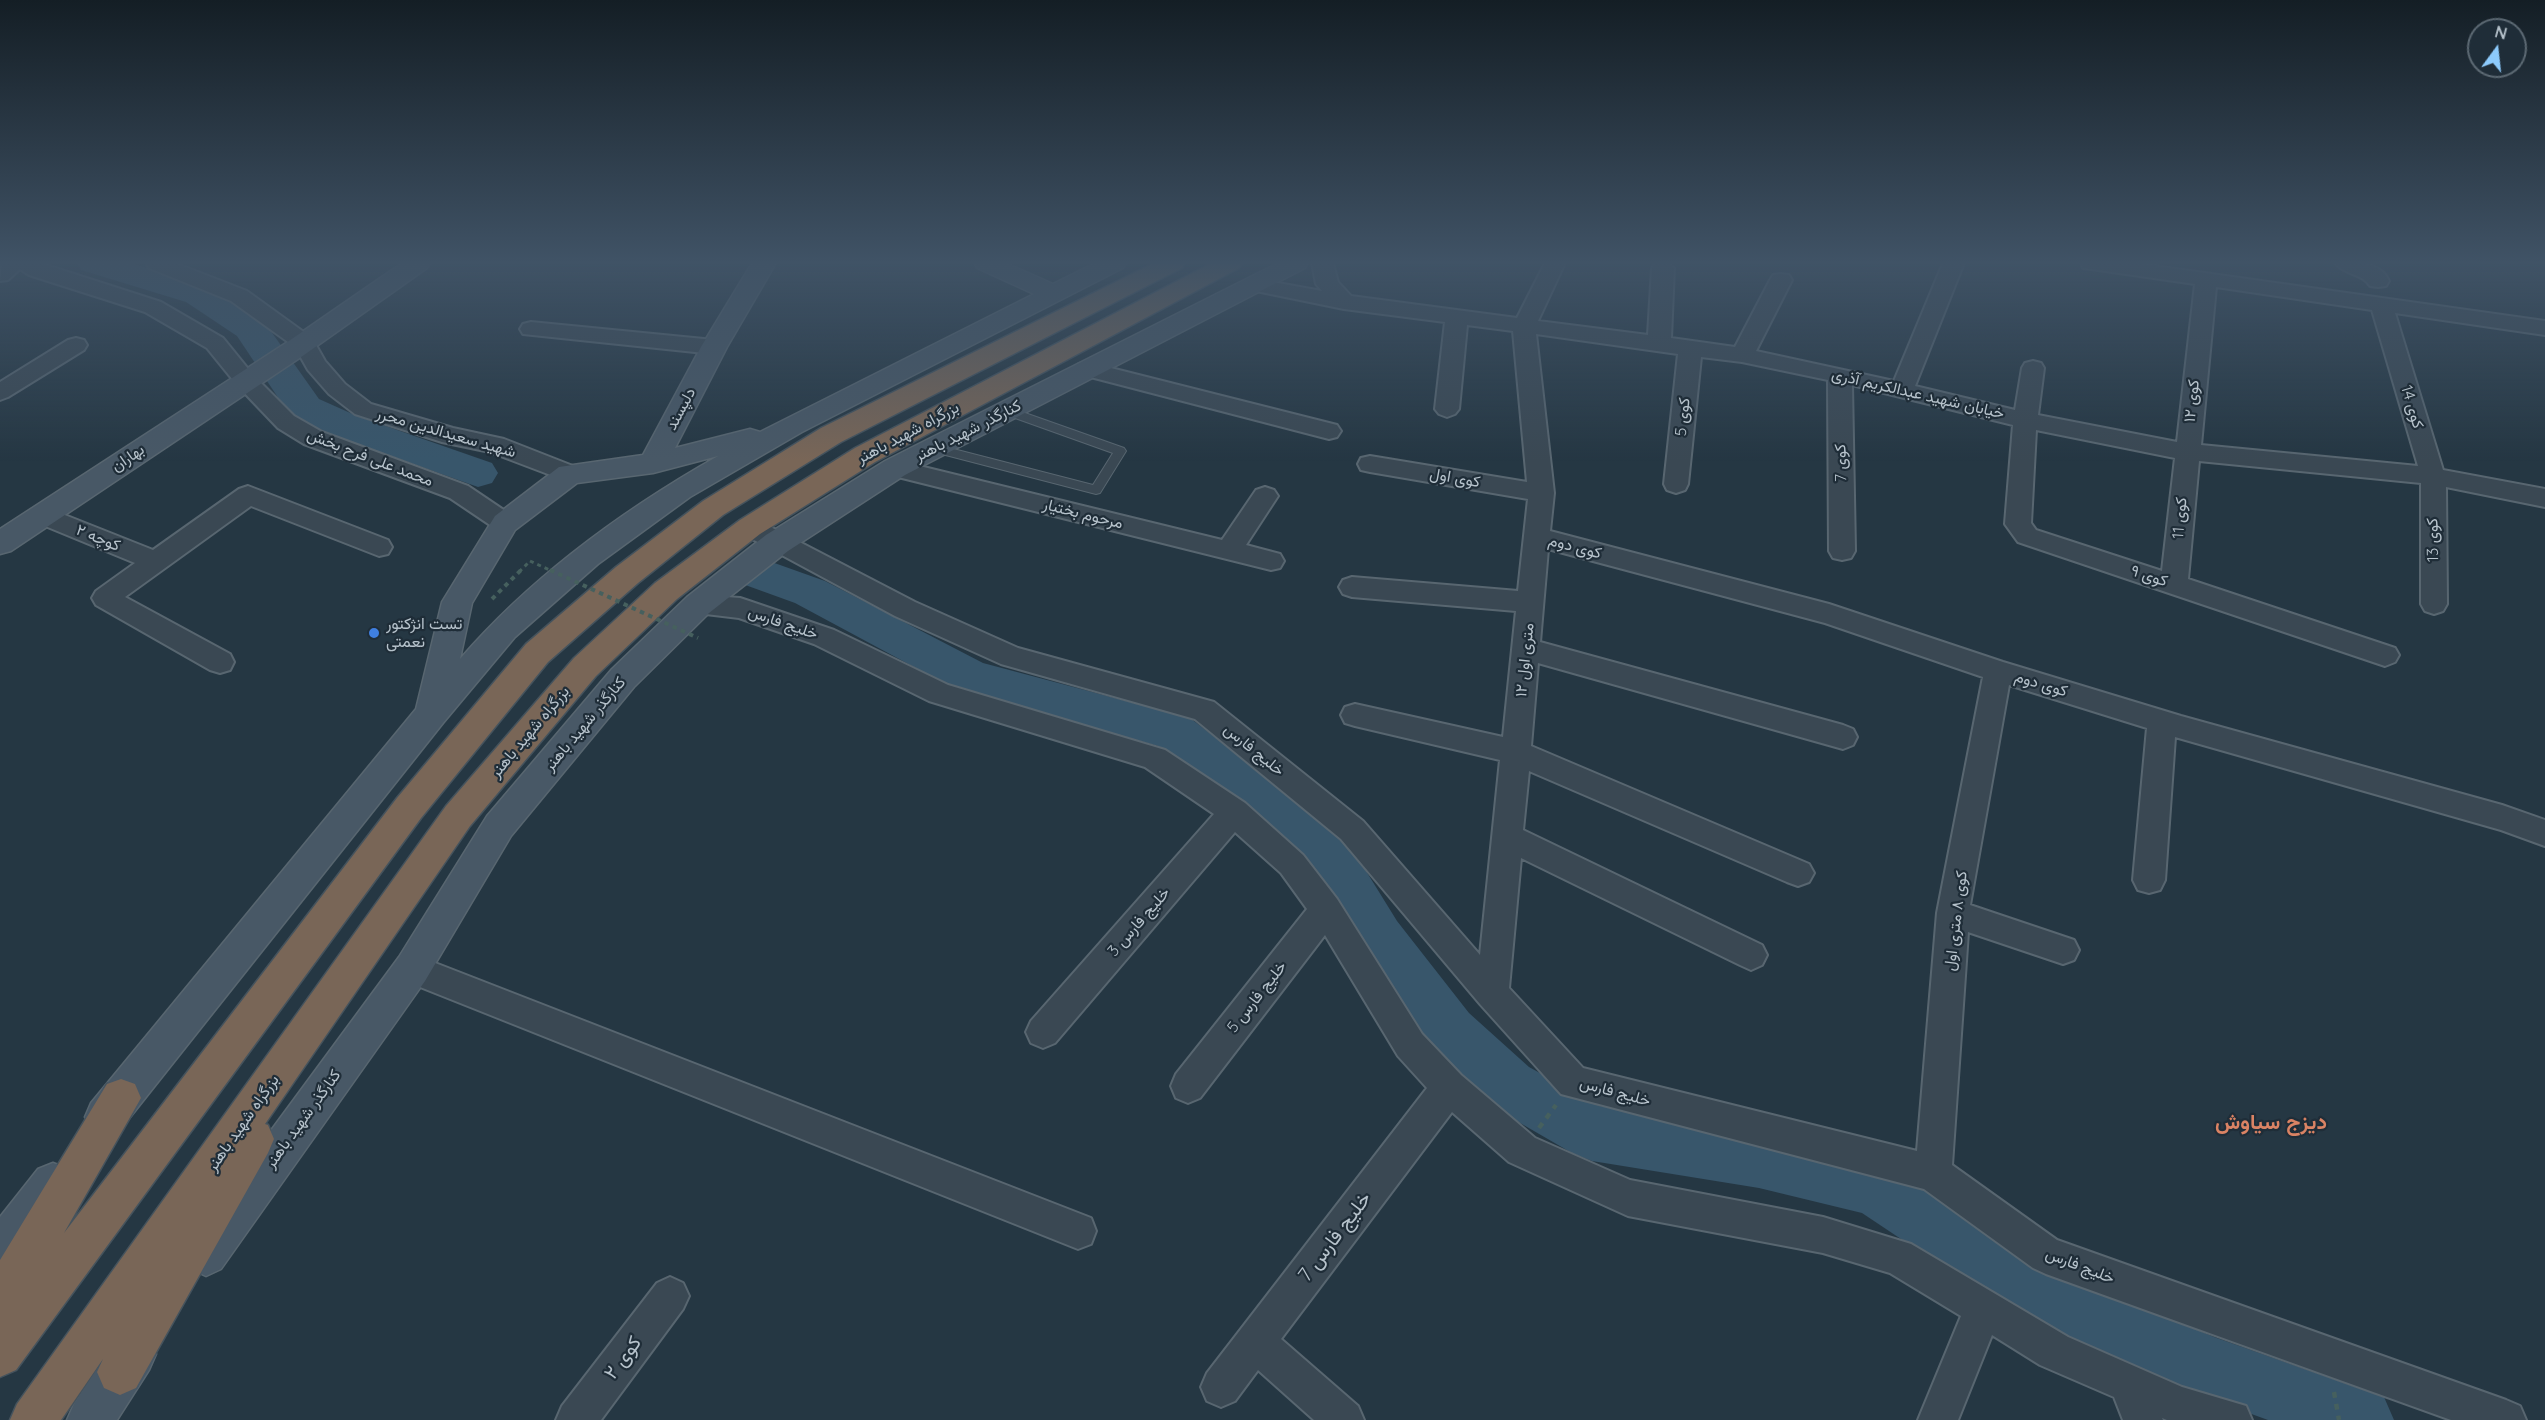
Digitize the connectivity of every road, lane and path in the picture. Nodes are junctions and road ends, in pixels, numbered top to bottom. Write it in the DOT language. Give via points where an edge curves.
graph roads {
  1 [pos="191,329"];
  2 [pos="280,329"];
  3 [pos="324,329"];
  4 [pos="543,329"];
  5 [pos="725,329"];
  6 [pos="983,329"];
  7 [pos="1020,329"];
  8 [pos="1042,329"];
  9 [pos="1104,329"];
  10 [pos="1167,329"];
  11 [pos="1456,329"];
  12 [pos="1524,329"];
  13 [pos="1548,329"];
  14 [pos="1660,329"];
  15 [pos="1755,329"];
  16 [pos="1927,329"];
  17 [pos="2200,329"];
  18 [pos="2389,329"];
  19 [pos="1659,344"];
  20 [pos="76,345"];
  21 [pos="300,346"];
  22 [pos="714,347"];
  23 [pos="1003,349"];
  24 [pos="1690,350"];
  25 [pos="1742,355"];
  26 [pos="2033,368"];
  27 [pos="1087,369"];
  28 [pos="1840,375"];
  29 [pos="251,377"];
  30 [pos="932,383"];
  31 [pos="0,392"];
  32 [pos="1901,392"];
  33 [pos="1448,409"];
  34 [pos="1008,411"];
  35 [pos="804,420"];
  36 [pos="2025,420"];
  37 [pos="1329,431"];
  38 [pos="934,448"];
  39 [pos="2187,452"];
  40 [pos="653,463"];
  41 [pos="1370,464"];
  42 [pos="895,468"];
  43 [pos="569,474"];
  44 [pos="2433,476"];
  45 [pos="1676,484"];
  46 [pos="1540,493"];
  47 [pos="1265,496"];
  48 [pos="2545,498"];
  49 [pos="42,515"];
  50 [pos="505,523"];
  51 [pos="763,535"];
  52 [pos="1537,537"];
  53 [pos="0,543"];
  54 [pos="379,547"];
  55 [pos="1229,550"];
  56 [pos="1842,551"];
  57 [pos="155,561"];
  58 [pos="530,561"];
  59 [pos="1271,561"];
  60 [pos="2174,584"];
  61 [pos="1352,587"];
  62 [pos="490,601"];
  63 [pos="1530,602"];
  64 [pos="2434,604"];
  65 [pos="698,621"];
  66 [pos="1526,649"];
  67 [pos="2385,655"];
  68 [pos="220,662"];
  69 [pos="1998,671"];
  70 [pos="431,714"];
  71 [pos="1355,715"];
  72 [pos="2163,721"];
  73 [pos="1843,737"];
  74 [pos="1515,752"];
  75 [pos="1234,812"];
  76 [pos="2545,833"];
  77 [pos="1507,837"];
  78 [pos="1798,873"];
  79 [pos="2149,880"];
  80 [pos="1326,909"];
  81 [pos="1953,913"];
  82 [pos="2063,950"];
  83 [pos="1751,955"];
  84 [pos="357,962"];
  85 [pos="412,969"];
  86 [pos="1492,993"];
  87 [pos="1043,1032"];
  88 [pos="1574,1082"];
  89 [pos="1188,1086"];
  90 [pos="1449,1087"];
  91 [pos="121,1098"];
  92 [pos="1522,1150"];
  93 [pos="1933,1173"];
  94 [pos="1078,1231"];
  95 [pos="0,1251"];
  96 [pos="670,1296"];
  97 [pos="0,1301"];
  98 [pos="1983,1309"];
  99 [pos="1255,1342"];
  100 [pos="0,1354"];
  101 [pos="120,1372"];
  102 [pos="2128,1383"];
  103 [pos="1221,1387"];
  104 [pos="33,1420"];
  105 [pos="90,1420"];
  106 [pos="576,1420"];
  107 [pos="1344,1420"];
  108 [pos="1938,1420"];
  109 [pos="2143,1420"];
  110 [pos="2232,1420"];
  111 [pos="2506,1420"];
  1 -- 29 [label="street, محمد علی فرح بخش" via="215,343"];
  2 -- 21 [label="street, شهید سعیدالدین محرر"];
  3 -- 21 [label="main road"];
  4 -- 22 [label="street"];
  5 -- 22 [label="main road, دلپسند"];
  6 -- 35 [label="main road"];
  7 -- 23 [label="main road"];
  8 -- 23 [label="highway, بزرگراه شهید باهنر"];
  9 -- 51 [label="highway, بزرگراه شهید باهنر" via="865,455"];
  10 -- 27 [label="main road, کنارگذر شهید باهنر"];
  11 -- 33 [label="street"];
  12 -- 46 [label="street, ۱۲ متری اول"];
  13 -- 19 [label="street, خیابان شهید عبدالکریم آذری"];
  14 -- 19 [label="street"];
  15 -- 25 [label="street"];
  16 -- 32 [label="street"];
  17 -- 39 [label="street, کوی ۱۲"];
  18 -- 44 [label="street, کوی 14"];
  19 -- 24 [label="street, خیابان شهید عبدالکریم آذری"];
  20 -- 31 [label="street"];
  21 -- 29 [label="main road, بهاران"];
  21 -- 43 [label="street, شهید سعیدالدین محرر" via="337,388 363,409 451,436 495,444"];
  22 -- 40 [label="main road, دلپسند"];
  23 -- 30 [label="highway, بزرگراه شهید باهنر"];
  24 -- 25 [label="street, خیابان شهید عبدالکریم آذری"];
  24 -- 45 [label="street, کوی 5"];
  25 -- 28 [label="street, خیابان شهید عبدالکریم آذری"];
  26 -- 36 [label="street, کوی ۹"];
  27 -- 34 [label="main road, کنارگذر شهید باهنر"];
  27 -- 37 [label="street"];
  28 -- 32 [label="street, خیابان شهید عبدالکریم آذری"];
  28 -- 56 [label="street, کوی 7"];
  29 -- 49 [label="main road, بهاران"];
  29 -- 50 [label="street, محمد علی فرح بخش" via="286,422 313,438 459,492"];
  30 -- 35 [label="main road"];
  30 -- 100 [label="highway, بزرگراه شهید باهنر" via="831,435 713,507 537,653 409,808"];
  32 -- 36 [label="street, خیابان شهید عبدالکریم آذری"];
  34 -- 38 [label="main road, کنارگذر شهید باهنر"];
  34 -- 38 [label="lane" via="1120,451 1096,490"];
  35 -- 40 [label="main road"];
  35 -- 70 [label="main road" via="680,490 588,556 504,629"];
  36 -- 39 [label="street, خیابان شهید عبدالکریم آذری"];
  36 -- 60 [label="street, کوی ۹" via="2018,524 2026,536"];
  38 -- 42 [label="main road, کنارگذر شهید باهنر"];
  39 -- 44 [label="street, خیابان شهید عبدالکریم آذری"];
  39 -- 60 [label="street, کوی 11"];
  40 -- 43 [label="main road"];
  41 -- 46 [label="street, کوی اول"];
  42 -- 51 [label="main road, کنارگذر شهید باهنر"];
  42 -- 55 [label="street, مرحوم بختیار"];
  43 -- 50 [label="main road"];
  44 -- 48 [label="street, خیابان شهید عبدالکریم آذری"];
  44 -- 64 [label="street, کوی 13"];
  46 -- 52 [label="street, ۱۲ متری اول"];
  47 -- 55 [label="street"];
  49 -- 53 [label="main road, بهاران"];
  49 -- 57 [label="street, کوچه ۲"];
  50 -- 70 [label="main road" via="457,602"];
  51 -- 65 [label="main road, کنارگذر شهید باهنر"];
  51 -- 84 [label="highway, بزرگراه شهید باهنر" via="666,591 585,667 459,816"];
  51 -- 86 [label="street, خلیج فارس" via="905,609 1011,657 1204,710 1352,830"];
  52 -- 63 [label="street, ۱۲ متری اول"];
  52 -- 69 [label="street, کوی دوم" via="1829,614"];
  54 -- 57 [label="street" via="248,495"];
  55 -- 59 [label="street, مرحوم بختیار"];
  57 -- 68 [label="street" via="105,598"];
  58 -- 62 [label="path"];
  58 -- 65 [label="path, bridge"];
  60 -- 67 [label="street, کوی ۹"];
  61 -- 63 [label="street"];
  63 -- 66 [label="street, ۱۲ متری اول"];
  65 -- 75 [label="street, خلیج فارس" via="740,608 824,637 939,693 1155,758"];
  65 -- 85 [label="main road, کنارگذر شهید باهنر" via="623,678 499,826"];
  66 -- 73 [label="street"];
  66 -- 74 [label="street, ۱۲ متری اول"];
  69 -- 72 [label="street, کوی دوم"];
  69 -- 81 [label="street, کوی ۸ متری اول"];
  70 -- 91 [label="main road"];
  71 -- 74 [label="street"];
  72 -- 76 [label="street, کوی دوم"];
  72 -- 79 [label="street"];
  74 -- 77 [label="street, ۱۲ متری اول"];
  74 -- 78 [label="street"];
  75 -- 80 [label="street, خلیج فارس" via="1292,864"];
  75 -- 87 [label="street, خلیج فارس 3"];
  77 -- 83 [label="street"];
  77 -- 86 [label="street, ۱۲ متری اول"];
  80 -- 89 [label="street, خلیج فارس 5"];
  80 -- 90 [label="street, خلیج فارس" via="1410,1045"];
  81 -- 82 [label="street"];
  81 -- 93 [label="street, کوی ۸ متری اول"];
  84 -- 101 [label="highway"];
  84 -- 104 [label="highway, بزرگراه شهید باهنر"];
  85 -- 94 [label="street"];
  85 -- 101 [label="main road, کنارگذر شهید باهنر"];
  86 -- 88 [label="street, خلیج فارس"];
  88 -- 92 [label="path"];
  88 -- 93 [label="street, خلیج فارس"];
  90 -- 92 [label="street, خلیج فارس"];
  90 -- 99 [label="street, خلیج فارس 7"];
  91 -- 95 [label="main road"];
  91 -- 97 [label="highway"];
  92 -- 98 [label="street, خلیج فارس" via="1628,1198 1823,1234 1898,1257"];
  93 -- 111 [label="street, خلیج فارس" via="2046,1255"];
  96 -- 106 [label="street, کوی ۲"];
  98 -- 102 [label="street, خلیج فارس" via="2054,1351"];
  98 -- 108 [label="street"];
  99 -- 103 [label="street, خلیج فارس 7"];
  99 -- 107 [label="street"];
  101 -- 105 [label="main road, کنارگذر شهید باهنر"];
  102 -- 109 [label="street"];
  102 -- 110 [label="street, خلیج فارس" via="2181,1406"];
}
